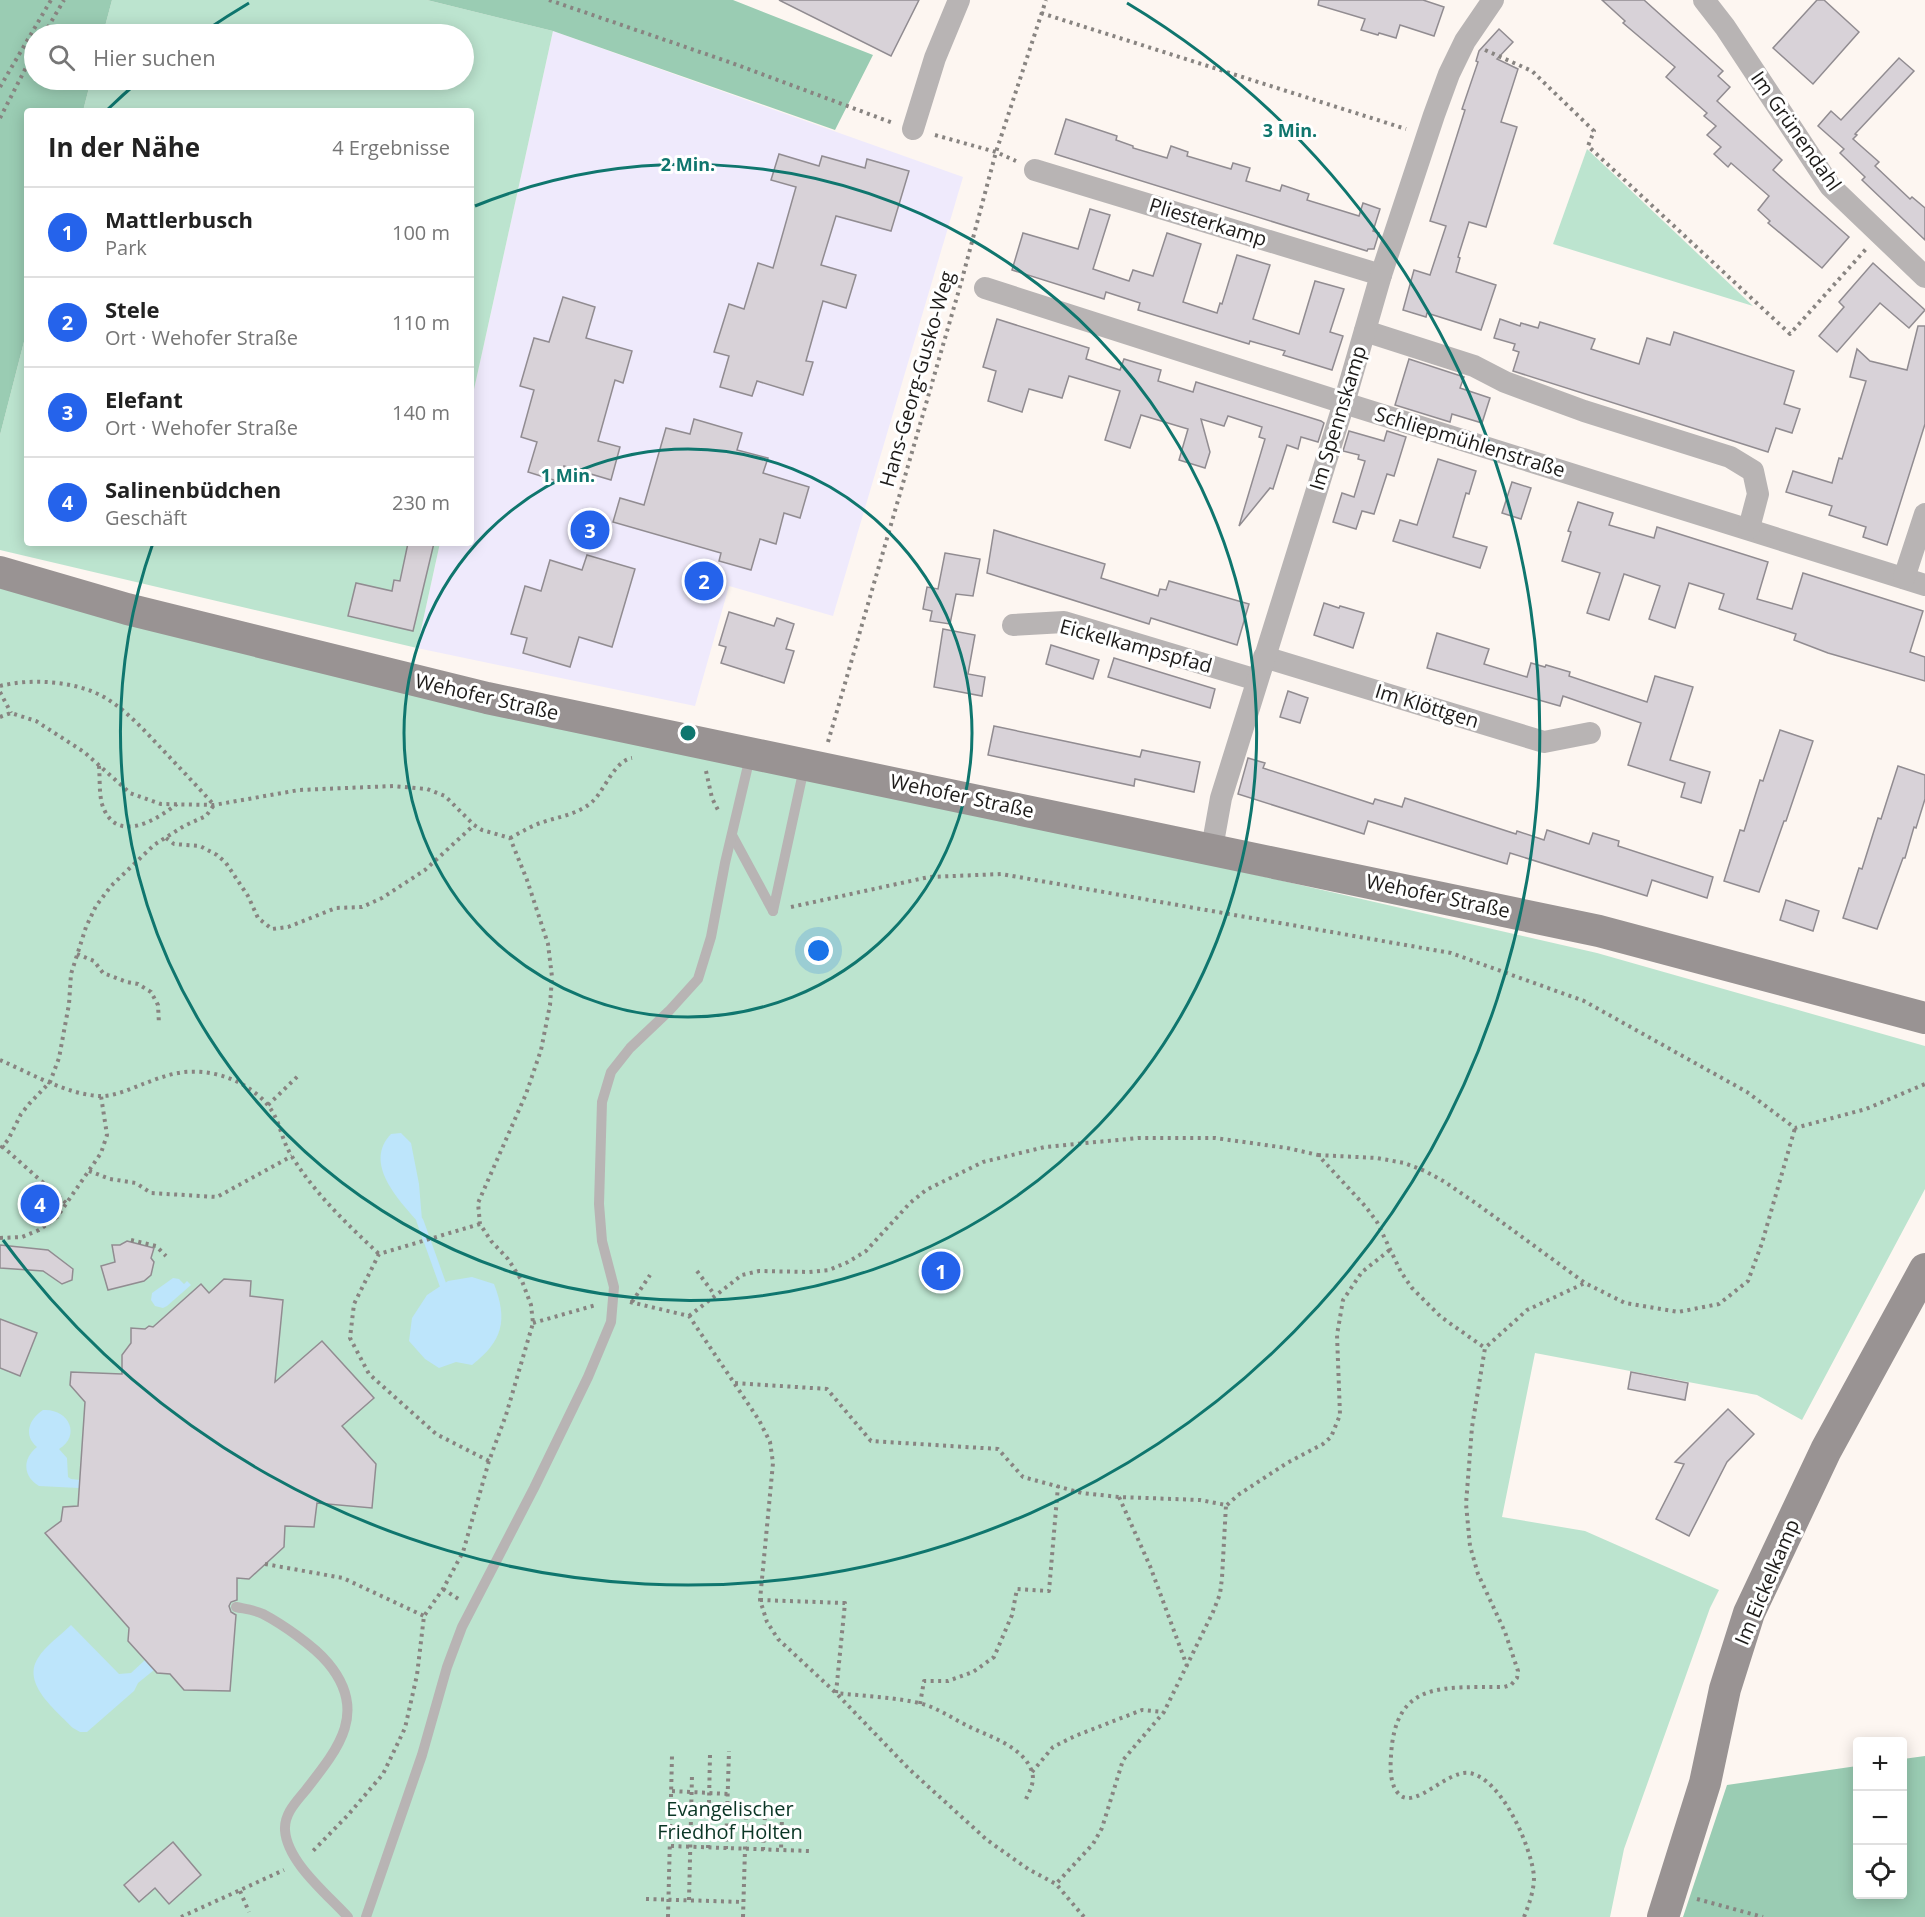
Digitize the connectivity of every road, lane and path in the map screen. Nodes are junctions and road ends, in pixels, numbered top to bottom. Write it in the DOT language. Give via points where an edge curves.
graph roads {
  1 [pos="51,0"];
  2 [pos="64,0"];
  3 [pos="549,0"];
  4 [pos="959,0"];
  5 [pos="1046,0"];
  6 [pos="1493,0"];
  7 [pos="1704,0"];
  8 [pos="1041,12"];
  9 [pos="37,24"];
  10 [pos="50,24"];
  11 [pos="1465,40"];
  12 [pos="24,46"];
  13 [pos="24,71"];
  14 [pos="0,87"];
  15 [pos="0,118"];
  16 [pos="914,129"];
  17 [pos="1426,136"];
  18 [pos="996,152"];
  19 [pos="1035,170"];
  20 [pos="1880,233"];
  21 [pos="1381,275"];
  22 [pos="1925,277"];
  23 [pos="985,288"];
  24 [pos="1365,331"];
  25 [pos="1344,403"];
  26 [pos="1925,514"];
  27 [pos="1749,528"];
  28 [pos="0,572"];
  29 [pos="1914,582"];
  30 [pos="1013,625"];
  31 [pos="1264,657"];
  32 [pos="1257,680"];
  33 [pos="0,686"];
  34 [pos="0,692"];
  35 [pos="11,713"];
  36 [pos="0,717"];
  37 [pos="1590,734"];
  38 [pos="751,753"];
  39 [pos="635,757"];
  40 [pos="705,761"];
  41 [pos="99,765"];
  42 [pos="813,766"];
  43 [pos="177,804"];
  44 [pos="214,805"];
  45 [pos="474,825"];
  46 [pos="732,835"];
  47 [pos="166,838"];
  48 [pos="510,838"];
  49 [pos="1212,848"];
  50 [pos="773,911"];
  51 [pos="77,954"];
  52 [pos="1925,1018"];
  53 [pos="159,1024"];
  54 [pos="0,1060"];
  55 [pos="298,1075"];
  56 [pos="50,1082"];
  57 [pos="1925,1084"];
  58 [pos="100,1096"];
  59 [pos="268,1105"];
  60 [pos="1795,1128"];
  61 [pos="1,1148"];
  62 [pos="1318,1155"];
  63 [pos="292,1156"];
  64 [pos="90,1171"];
  65 [pos="66,1203"];
  66 [pos="480,1224"];
  67 [pos="0,1238"];
  68 [pos="131,1240"];
  69 [pos="1391,1249"];
  70 [pos="379,1254"];
  71 [pos="166,1256"];
  72 [pos="1925,1269"];
  73 [pos="697,1271"];
  74 [pos="651,1275"];
  75 [pos="1585,1283"];
  76 [pos="714,1295"];
  77 [pos="614,1302"];
  78 [pos="632,1302"];
  79 [pos="689,1316"];
  80 [pos="533,1323"];
  81 [pos="1485,1348"];
  82 [pos="735,1383"];
  83 [pos="489,1461"];
  84 [pos="1058,1486"];
  85 [pos="1119,1497"];
  86 [pos="1226,1505"];
  87 [pos="265,1564"];
  88 [pos="760,1600"];
  89 [pos="236,1607"];
  90 [pos="424,1616"];
  91 [pos="1187,1666"];
  92 [pos="836,1693"];
  93 [pos="920,1704"];
  94 [pos="1164,1712"];
  95 [pos="729,1751"];
  96 [pos="710,1755"];
  97 [pos="672,1756"];
  98 [pos="1032,1772"];
  99 [pos="692,1775"];
  100 [pos="672,1791"];
  101 [pos="691,1793"];
  102 [pos="710,1793"];
  103 [pos="728,1794"];
  104 [pos="1026,1799"];
  105 [pos="728,1815"];
  106 [pos="746,1815"];
  107 [pos="765,1816"];
  108 [pos="671,1846"];
  109 [pos="691,1847"];
  110 [pos="708,1848"];
  111 [pos="726,1849"];
  112 [pos="745,1849"];
  113 [pos="763,1850"];
  114 [pos="781,1850"];
  115 [pos="809,1851"];
  116 [pos="298,1863"];
  117 [pos="1056,1884"];
  118 [pos="240,1891"];
  119 [pos="646,1899"];
  120 [pos="668,1899"];
  121 [pos="689,1900"];
  122 [pos="743,1902"];
  123 [pos="1667,1904"];
  124 [pos="249,1911"];
  125 [pos="181,1917"];
  126 [pos="348,1917"];
  127 [pos="366,1917"];
  128 [pos="668,1917"];
  129 [pos="743,1917"];
  130 [pos="1084,1917"];
  131 [pos="1524,1917"];
  132 [pos="1762,1917"];
  1 -- 9 [label="path"];
  2 -- 10 [label="path"];
  3 -- 16 [label="path"];
  4 -- 16 [label="street" via="935,58"];
  5 -- 8 [label="path, Hans-Georg-Gusko-Weg"];
  6 -- 11 [label="street, Im Spennskamp"];
  7 -- 20 [label="street, Im Grünendahl" via="1830,186"];
  8 -- 17 [label="path"];
  8 -- 18 [label="path, Hans-Georg-Gusko-Weg"];
  11 -- 17 [label="street, Im Spennskamp"];
  11 -- 20 [label="path" via="1532,71 1594,131 1588,146 1790,334"];
  12 -- 14 [label="path"];
  13 -- 15 [label="path"];
  16 -- 18 [label="path"];
  17 -- 21 [label="street, Im Spennskamp"];
  18 -- 42 [label="path, Hans-Georg-Gusko-Weg" via="957,294"];
  19 -- 21 [label="street, Pliesterkamp"];
  20 -- 22 [label="street, Im Grünendahl"];
  21 -- 24 [label="street, Im Spennskamp"];
  23 -- 25 [label="street, Schliepmühlenstraße"];
  24 -- 25 [label="street, Im Spennskamp"];
  24 -- 27 [label="street" via="1474,366 1504,382 1584,411 1730,457 1753,471 1758,494"];
  25 -- 27 [label="street, Schliepmühlenstraße"];
  25 -- 31 [label="street, Im Spennskamp"];
  26 -- 29 [label="street"];
  27 -- 29 [label="street, Schliepmühlenstraße"];
  28 -- 40 [label="street, Wehofer Straße" via="127,609 487,698"];
  30 -- 32 [label="street, Eickelkampspfad" via="1064,622"];
  31 -- 32 [label="street, Im Spennskamp"];
  31 -- 37 [label="street, Im Klöttgen" via="1544,742"];
  32 -- 49 [label="street, Im Spennskamp" via="1221,798"];
  33 -- 44 [label="path" via="19,681 47,683 77,687 104,697 133,718"];
  34 -- 35 [label="path"];
  35 -- 36 [label="path"];
  35 -- 41 [label="path" via="36,721"];
  38 -- 40 [label="street, Wehofer Straße"];
  38 -- 42 [label="street, Wehofer Straße"];
  38 -- 46 [label="lane"];
  39 -- 48 [label="path" via="617,768 582,810 535,825"];
  40 -- 46 [label="path" via="716,808"];
  41 -- 43 [label="path" via="130,793 160,804"];
  41 -- 43 [label="path" via="102,803 109,817 120,825 150,823"];
  42 -- 49 [label="street, Wehofer Straße"];
  42 -- 50 [label="lane"];
  43 -- 44 [label="path"];
  44 -- 45 [label="path" via="299,790 393,786 427,789 445,796"];
  44 -- 47 [label="path" via="206,816"];
  45 -- 47 [label="path" via="425,870 382,898 362,907 336,908 288,927 272,928 258,918 242,886 217,855 200,846 174,844"];
  45 -- 48 [label="path"];
  46 -- 50 [label="lane"];
  46 -- 77 [label="lane" via="711,937 698,979 610,1072 602,1102 599,1204"];
  47 -- 51 [label="path" via="111,886 96,906"];
  48 -- 66 [label="path" via="548,944 551,996 541,1050 526,1094 478,1203"];
  49 -- 52 [label="street, Wehofer Straße" via="1599,931"];
  50 -- 60 [label="path" via="929,877 1001,874 1451,953 1584,1001 1747,1092"];
  51 -- 53 [label="path" via="94,961 104,973 151,992 158,1005"];
  51 -- 56 [label="path" via="59,1058"];
  54 -- 56 [label="path"];
  55 -- 59 [label="path"];
  56 -- 58 [label="path"];
  56 -- 61 [label="path" via="21,1114"];
  57 -- 60 [label="path" via="1866,1109"];
  58 -- 59 [label="path" via="178,1073 200,1072 223,1075 242,1084"];
  58 -- 64 [label="path" via="107,1135"];
  59 -- 63 [label="path"];
  60 -- 75 [label="path" via="1748,1281 1719,1304 1678,1312 1625,1303"];
  61 -- 65 [label="path"];
  62 -- 69 [label="path" via="1366,1207"];
  62 -- 75 [label="path" via="1377,1158 1425,1171"];
  62 -- 76 [label="path" via="1251,1142 1178,1137 1013,1153 983,1162 926,1190 866,1251 848,1262 829,1270 759,1271 742,1275"];
  63 -- 64 [label="path" via="217,1197 208,1198 151,1192 136,1183"];
  63 -- 70 [label="path" via="331,1209"];
  64 -- 65 [label="path"];
  65 -- 67 [label="path" via="57,1217 39,1230 22,1237"];
  66 -- 70 [label="path"];
  66 -- 80 [label="path" via="522,1281"];
  68 -- 71 [label="path" via="156,1246"];
  69 -- 81 [label="path" via="1401,1272 1428,1305"];
  69 -- 86 [label="path" via="1362,1272 1343,1300 1337,1335 1340,1414 1331,1437"];
  70 -- 83 [label="path" via="354,1304 350,1338 369,1374 436,1434"];
  72 -- 123 [label="street, Im Eickelkamp" via="1826,1450 1749,1613 1725,1689 1705,1783"];
  73 -- 76 [label="path"];
  74 -- 78 [label="path"];
  75 -- 81 [label="path" via="1527,1310"];
  76 -- 79 [label="path"];
  77 -- 78 [label="path"];
  77 -- 80 [label="path"];
  77 -- 127 [label="lane" via="605,1340 588,1377 462,1627"];
  78 -- 79 [label="path"];
  79 -- 82 [label="path"];
  80 -- 83 [label="path"];
  81 -- 131 [label="path" via="1469,1460 1468,1528 1478,1574 1512,1650 1517,1678 1504,1687 1434,1690 1413,1701 1394,1729 1391,1770 1396,1792 1408,1800 1461,1772 1480,1776 1494,1789 1529,1852 1534,1878"];
  82 -- 84 [label="path" via="827,1389 871,1441 998,1449 1023,1477"];
  82 -- 88 [label="path" via="770,1442 773,1463"];
  83 -- 90 [label="path" via="463,1552"];
  84 -- 85 [label="path"];
  84 -- 93 [label="path" via="1050,1591 1017,1589 1012,1615 994,1657 973,1672 948,1681 924,1681"];
  85 -- 86 [label="path" via="1200,1500"];
  85 -- 91 [label="path" via="1150,1566"];
  86 -- 91 [label="path" via="1220,1594"];
  87 -- 90 [label="path" via="344,1578"];
  88 -- 92 [label="path" via="778,1639"];
  88 -- 92 [label="path" via="845,1603"];
  89 -- 116 [label="lane" via="261,1613 319,1652 335,1671 349,1705 339,1745 286,1818 286,1843"];
  90 -- 116 [label="path" via="417,1675 405,1728 395,1750 366,1794"];
  91 -- 94 [label="path"];
  92 -- 93 [label="path"];
  92 -- 117 [label="path" via="909,1769 987,1840"];
  93 -- 98 [label="path" via="947,1713 1014,1749"];
  94 -- 98 [label="path" via="1142,1710 1076,1736 1053,1747"];
  94 -- 117 [label="path" via="1123,1760 1102,1828 1093,1844"];
  95 -- 103 [label="path"];
  96 -- 102 [label="path"];
  97 -- 100 [label="path"];
  98 -- 104 [label="path" via="1033,1782"];
  99 -- 101 [label="path"];
  100 -- 101 [label="path"];
  100 -- 108 [label="path"];
  101 -- 102 [label="path"];
  101 -- 109 [label="path"];
  102 -- 103 [label="path"];
  102 -- 110 [label="path"];
  103 -- 105 [label="path"];
  105 -- 106 [label="path"];
  105 -- 111 [label="path"];
  106 -- 107 [label="path"];
  106 -- 112 [label="path"];
  107 -- 113 [label="path"];
  107 -- 114 [label="path" via="782,1816"];
  108 -- 109 [label="path"];
  108 -- 120 [label="path"];
  109 -- 110 [label="path"];
  109 -- 121 [label="path"];
  110 -- 111 [label="path"];
  111 -- 112 [label="path"];
  112 -- 113 [label="path"];
  112 -- 122 [label="path"];
  113 -- 114 [label="path"];
  114 -- 115 [label="path"];
  116 -- 118 [label="path"];
  116 -- 126 [label="lane"];
  117 -- 130 [label="path"];
  118 -- 124 [label="path"];
  118 -- 125 [label="path"];
  119 -- 120 [label="path"];
  120 -- 121 [label="path"];
  120 -- 128 [label="path"];
  121 -- 122 [label="path"];
  122 -- 129 [label="path"];
  123 -- 132 [label="path"];
}
